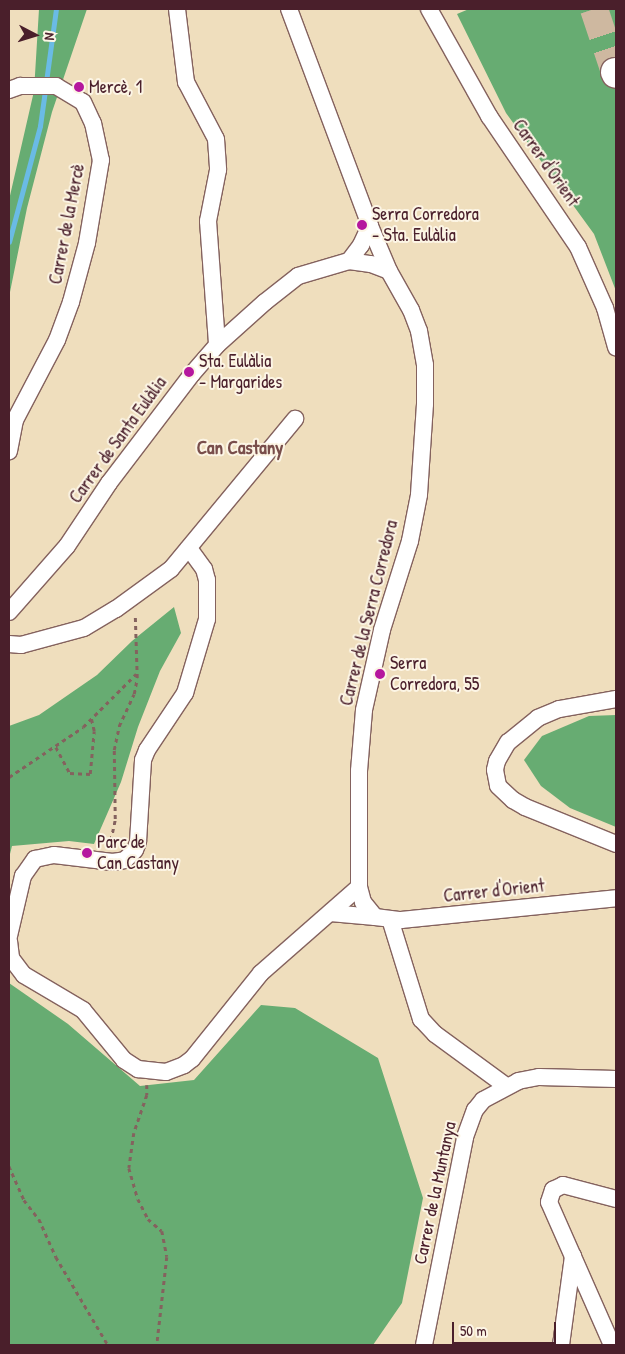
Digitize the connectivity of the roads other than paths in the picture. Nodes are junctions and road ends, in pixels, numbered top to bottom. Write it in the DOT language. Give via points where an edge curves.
graph roads {
  1 [pos="177,9"];
  2 [pos="289,9"];
  3 [pos="429,9"];
  4 [pos="9,90"];
  5 [pos="370,226"];
  6 [pos="349,261"];
  7 [pos="389,271"];
  8 [pos="217,345"];
  9 [pos="616,347"];
  10 [pos="295,419"];
  11 [pos="9,452"];
  12 [pos="189,548"];
  13 [pos="9,612"];
  14 [pos="9,644"];
  15 [pos="616,698"];
  16 [pos="616,844"];
  17 [pos="359,888"];
  18 [pos="616,898"];
  19 [pos="330,913"];
  20 [pos="383,918"];
  21 [pos="9,936"];
  22 [pos="9,941"];
  23 [pos="616,1079"];
  24 [pos="506,1086"];
  25 [pos="616,1199"];
  26 [pos="573,1256"];
  27 [pos="611,1332"];
  28 [pos="424,1345"];
  29 [pos="561,1345"];
  30 [pos="612,1345"];
  1 -- 8 [label="street" via="186,82 216,139 218,170 208,220"];
  2 -- 5 [label="street, Carrer de la Serra Corredora"];
  3 -- 9 [label="street, Carrer d'Orient" via="489,116 578,247 605,308"];
  4 -- 11 [label="street, Carrer de la Mercè" via="20,86 56,86 83,102 93,122 101,160 87,243 71,302 57,340 15,420"];
  5 -- 6 [label="street"];
  5 -- 7 [label="street, Carrer de la Serra Corredora"];
  6 -- 7 [label="street, Carrer de Santa Eulàlia"];
  6 -- 8 [label="street, Carrer de Santa Eulàlia" via="298,276"];
  7 -- 17 [label="street, Carrer de la Serra Corredora" via="419,331 425,365 424,423 420,487 412,533 382,630 364,710 359,771"];
  8 -- 13 [label="street, Carrer de Santa Eulàlia" via="115,476 67,546"];
  10 -- 12 [label="street"];
  12 -- 14 [label="street" via="171,569 84,628 21,644"];
  12 -- 21 [label="street" via="204,568 207,580 209,602 204,635 185,693 143,760 135,850 125,860 113,862 54,855 35,859 23,876"];
  15 -- 16 [label="street" via="559,709 538,718 508,742 495,770 498,786 513,800"];
  17 -- 19 [label="street"];
  17 -- 20 [label="street" via="362,902"];
  18 -- 20 [label="street, Carrer d'Orient" via="401,920"];
  19 -- 20 [label="street, Carrer d'Orient"];
  19 -- 22 [label="street" via="261,973 192,1059 166,1072 138,1069 124,1060 82,1010 24,975 11,958"];
  20 -- 24 [label="street" via="421,1019 435,1034"];
  23 -- 24 [label="street, Carrer de la Muntanya" via="539,1078"];
  24 -- 28 [label="street, Carrer de la Muntanya" via="483,1100 470,1120"];
  25 -- 26 [label="street" via="562,1185 553,1190 550,1207"];
  26 -- 27 [label="street"];
  26 -- 29 [label="street"];
  27 -- 30 [label="street"];
}
